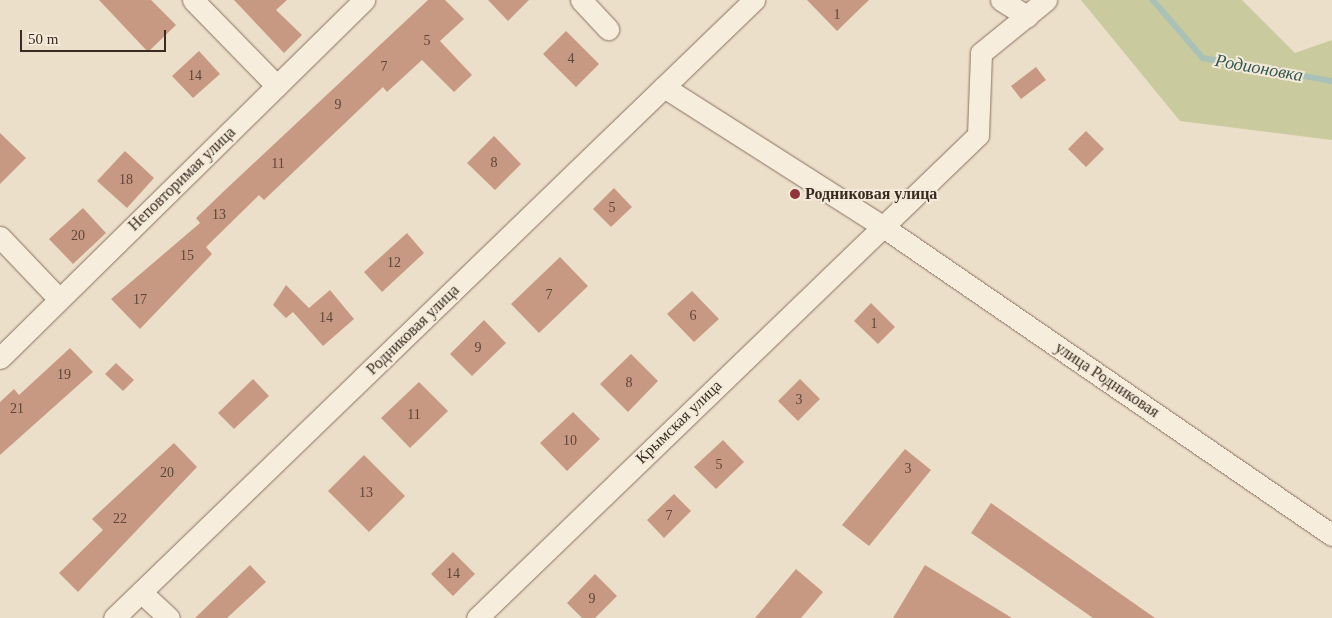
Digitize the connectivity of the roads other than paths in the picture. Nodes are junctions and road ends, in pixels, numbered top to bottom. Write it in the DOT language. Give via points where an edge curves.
graph roads {
  1 [pos="193,0"];
  2 [pos="364,0"];
  3 [pos="581,0"];
  4 [pos="754,0"];
  5 [pos="1001,0"];
  6 [pos="1046,0"];
  7 [pos="1027,16"];
  8 [pos="608,29"];
  9 [pos="277,86"];
  10 [pos="664,87"];
  11 [pos="882,226"];
  12 [pos="0,238"];
  13 [pos="59,299"];
  14 [pos="0,358"];
  15 [pos="1332,535"];
  16 [pos="142,592"];
  17 [pos="114,618"];
  18 [pos="169,618"];
  19 [pos="477,618"];
  1 -- 9 [label="street"];
  2 -- 9 [label="street, Неповторимая улица"];
  3 -- 8 [label="street"];
  4 -- 10 [label="street, Родниковая улица"];
  5 -- 7 [label="street"];
  6 -- 7 [label="street, Крымская улица"];
  7 -- 11 [label="street, Крымская улица" via="981,53 978,135"];
  9 -- 13 [label="street, Неповторимая улица"];
  10 -- 11 [label="street, улица Родниковая"];
  10 -- 16 [label="street, Родниковая улица"];
  11 -- 15 [label="street, улица Родниковая"];
  11 -- 19 [label="street, Крымская улица"];
  12 -- 13 [label="street"];
  13 -- 14 [label="street, Неповторимая улица"];
  16 -- 17 [label="street, Родниковая улица"];
  16 -- 18 [label="street"];
}
